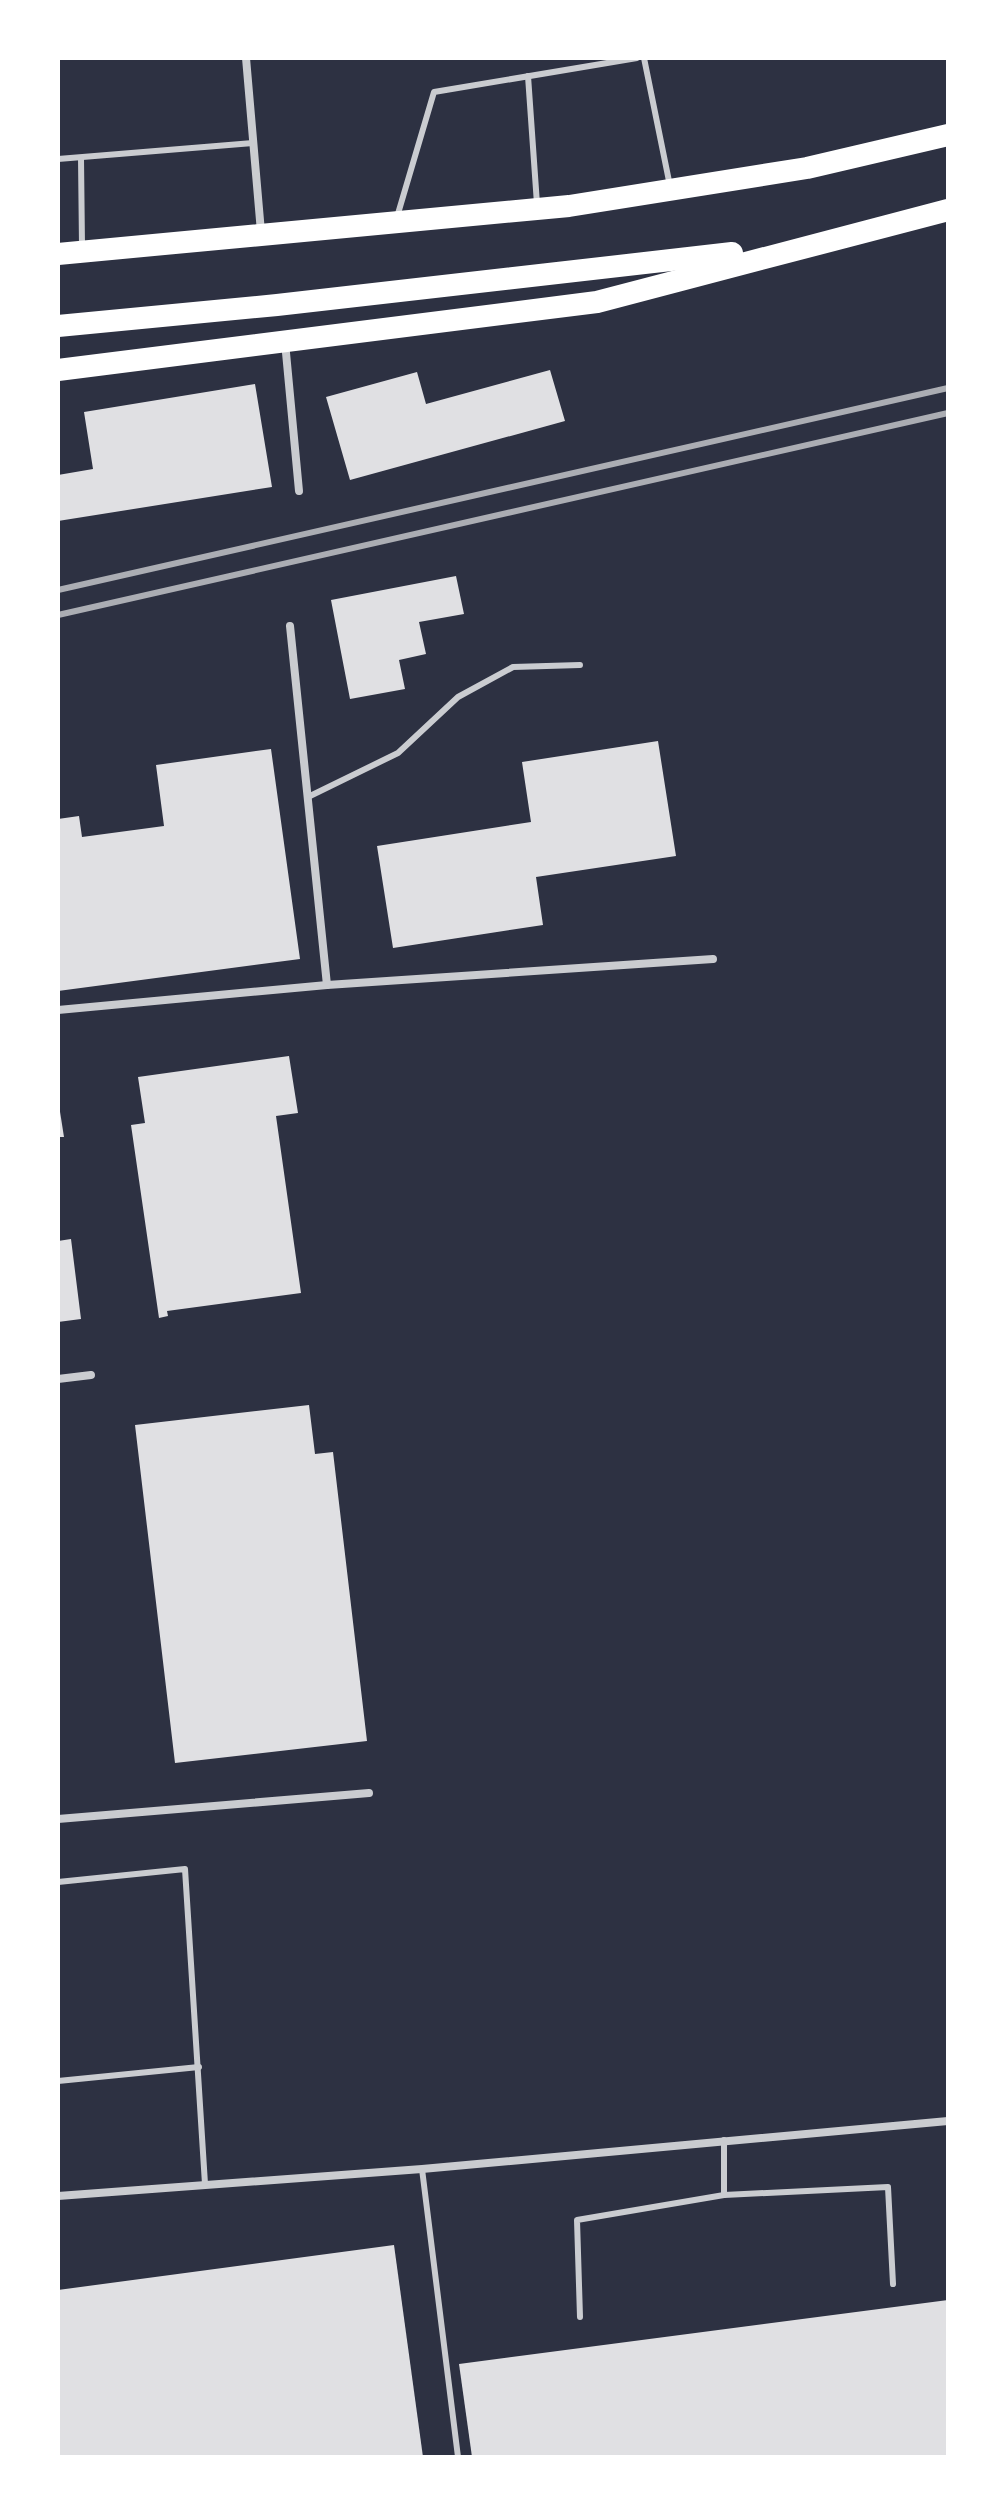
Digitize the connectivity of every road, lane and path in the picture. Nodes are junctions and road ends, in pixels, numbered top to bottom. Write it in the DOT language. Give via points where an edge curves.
graph roads {
  1 [pos="246,58"];
  2 [pos="637,58"];
  3 [pos="644,58"];
  4 [pos="528,76"];
  5 [pos="948,135"];
  6 [pos="253,143"];
  7 [pos="81,158"];
  8 [pos="58,159"];
  9 [pos="671,190"];
  10 [pos="537,210"];
  11 [pos="948,210"];
  12 [pos="395,224"];
  13 [pos="894,224"];
  14 [pos="262,236"];
  15 [pos="82,252"];
  16 [pos="58,254"];
  17 [pos="58,326"];
  18 [pos="285,341"];
  19 [pos="58,370"];
  20 [pos="299,491"];
  21 [pos="290,626"];
  22 [pos="580,665"];
  23 [pos="308,797"];
  24 [pos="713,959"];
  25 [pos="327,985"];
  26 [pos="58,1010"];
  27 [pos="91,1375"];
  28 [pos="58,1379"];
  29 [pos="369,1793"];
  30 [pos="58,1819"];
  31 [pos="58,1882"];
  32 [pos="199,2067"];
  33 [pos="58,2081"];
  34 [pos="948,2121"];
  35 [pos="724,2140"];
  36 [pos="422,2169"];
  37 [pos="205,2184"];
  38 [pos="724,2195"];
  39 [pos="58,2196"];
  40 [pos="893,2284"];
  41 [pos="580,2317"];
  42 [pos="458,2457"];
  1 -- 6 [label="street"];
  2 -- 4 [label="lane"];
  3 -- 9 [label="lane"];
  4 -- 10 [label="lane"];
  4 -- 12 [label="lane" via="434,92"];
  5 -- 9 [label="highway" via="807,168"];
  6 -- 7 [label="lane"];
  6 -- 14 [label="street"];
  7 -- 8 [label="lane"];
  7 -- 15 [label="lane"];
  9 -- 10 [label="highway"];
  10 -- 12 [label="highway"];
  11 -- 13 [label="highway"];
  12 -- 14 [label="highway"];
  13 -- 17 [label="highway" via="700,259"];
  13 -- 18 [label="highway" via="597,302"];
  14 -- 15 [label="highway"];
  15 -- 16 [label="highway"];
  18 -- 19 [label="highway"];
  18 -- 20 [label="street"];
  21 -- 23 [label="street"];
  22 -- 23 [label="lane" via="513,667 458,697 398,753"];
  23 -- 25 [label="street"];
  24 -- 25 [label="street"];
  25 -- 26 [label="street"];
  27 -- 28 [label="street"];
  29 -- 30 [label="street"];
  31 -- 32 [label="lane" via="185,1869"];
  32 -- 33 [label="lane"];
  32 -- 37 [label="lane"];
  34 -- 35 [label="street"];
  35 -- 36 [label="street"];
  35 -- 38 [label="lane"];
  36 -- 37 [label="street"];
  36 -- 42 [label="lane"];
  37 -- 39 [label="street"];
  38 -- 40 [label="lane" via="888,2187"];
  38 -- 41 [label="lane" via="577,2220"];
}
